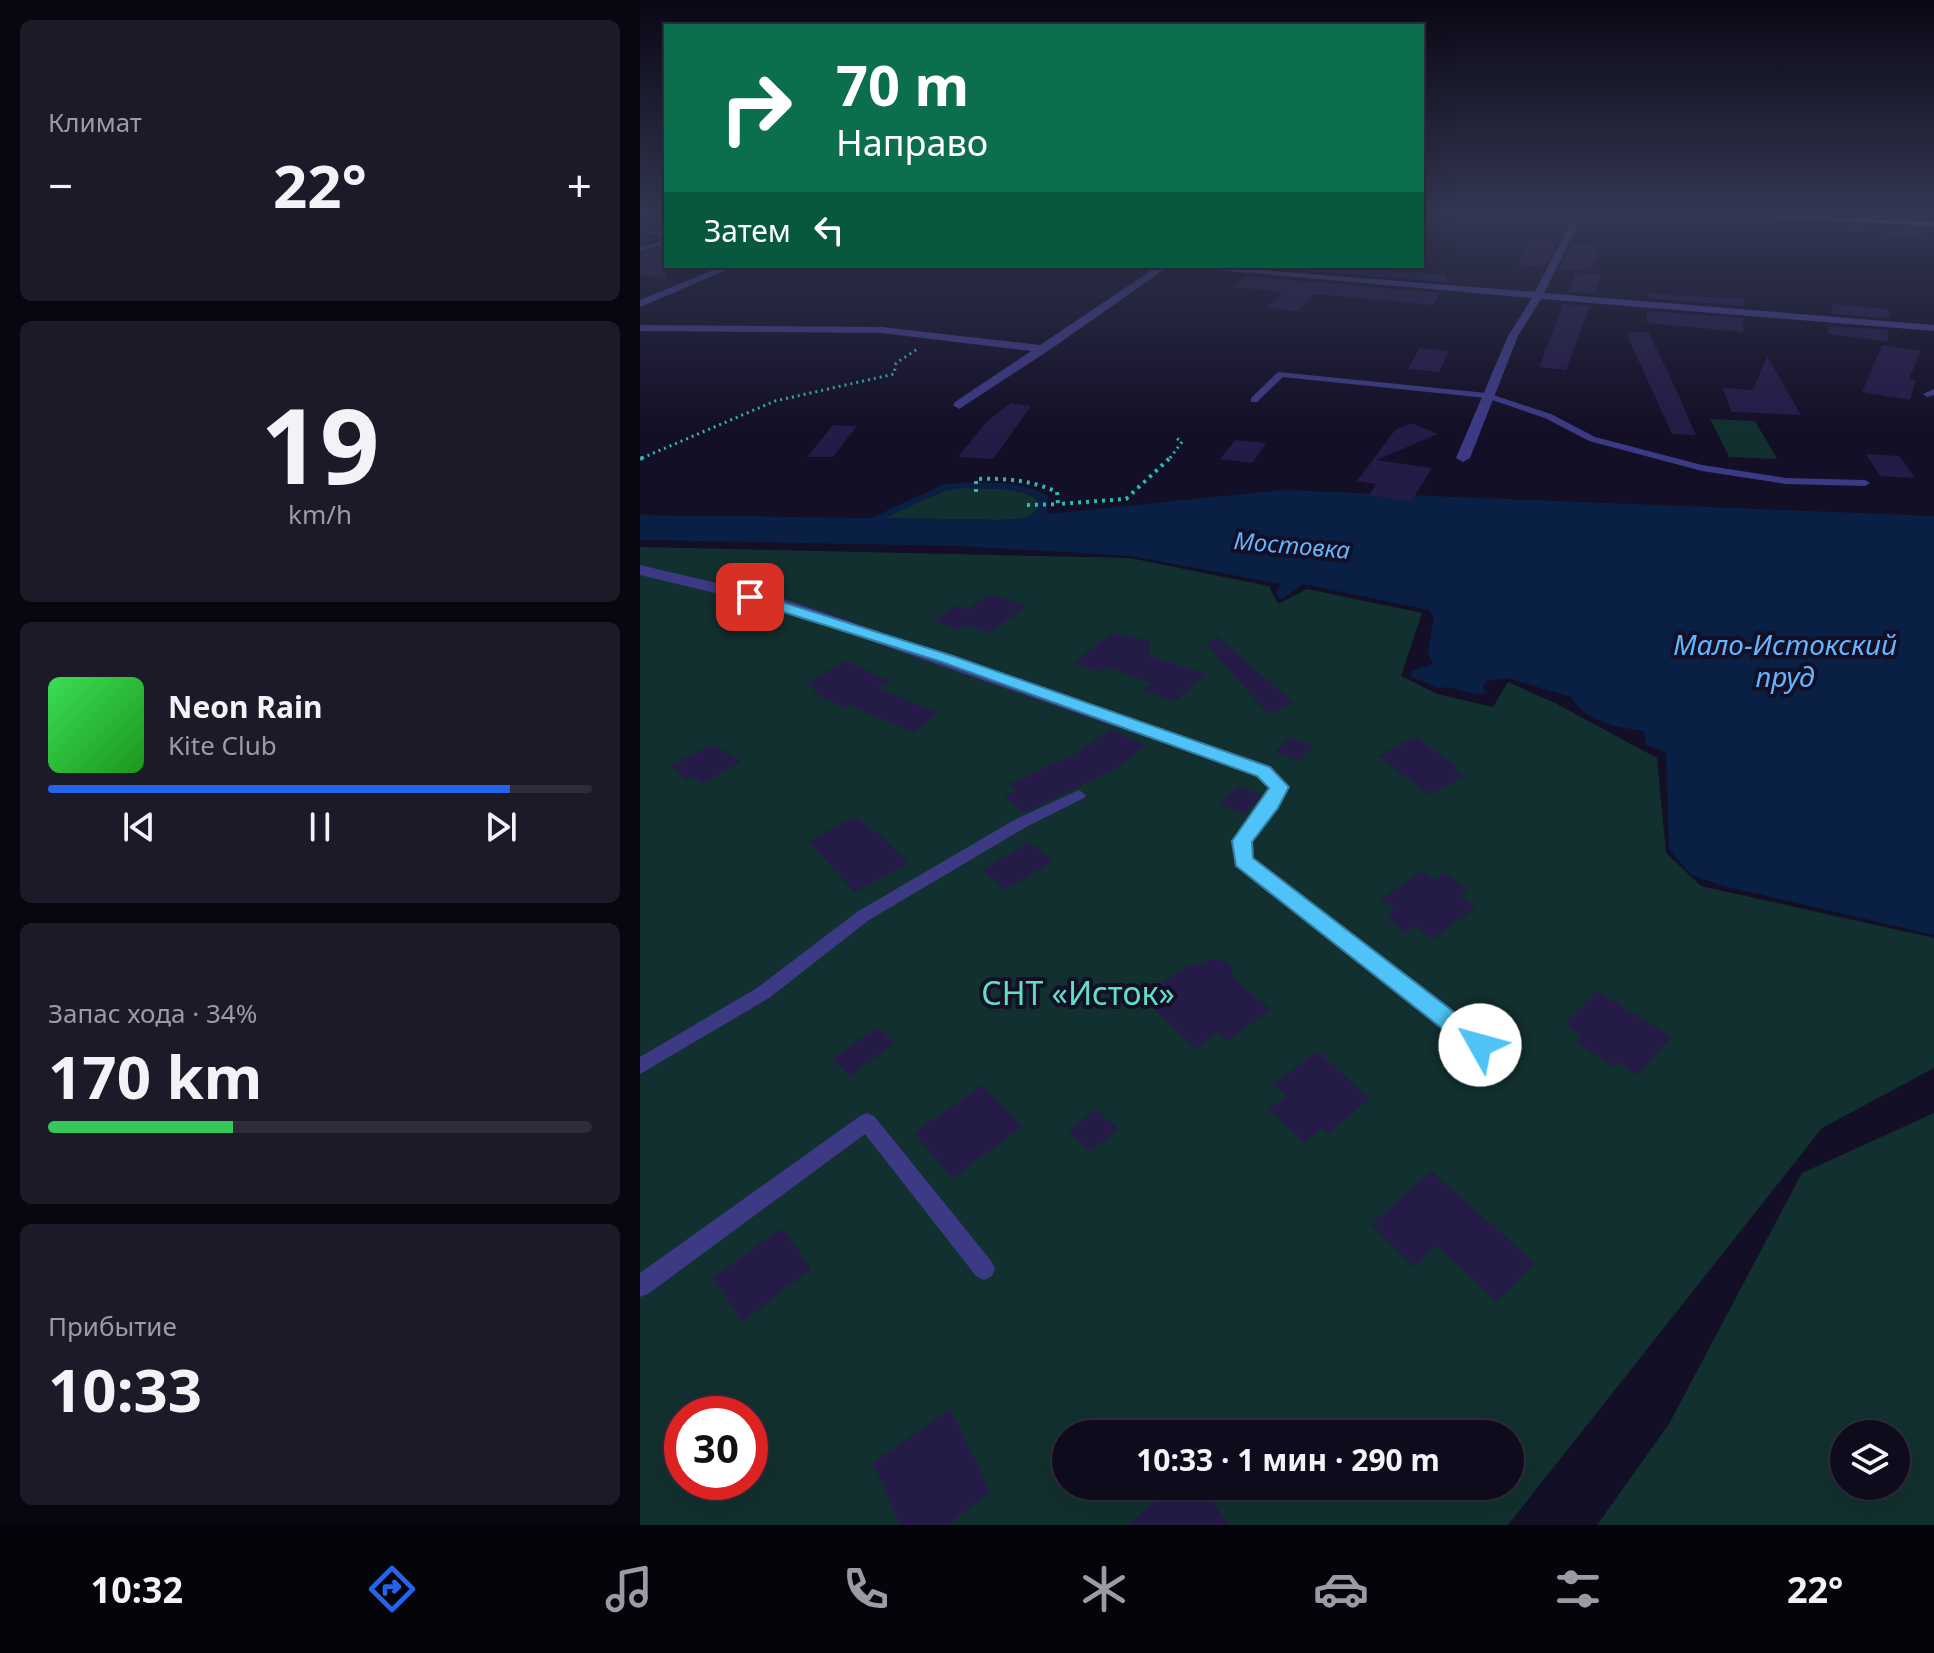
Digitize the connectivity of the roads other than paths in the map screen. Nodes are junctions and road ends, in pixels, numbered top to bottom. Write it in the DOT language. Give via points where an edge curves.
graph roads {
  1 [pos="685,285"];
  2 [pos="1136,285"];
  3 [pos="1407,285"];
  4 [pos="1543,285"];
  5 [pos="1538,296"];
  6 [pos="640,304"];
  7 [pos="640,328"];
  8 [pos="1934,328"];
  9 [pos="1044,349"];
  10 [pos="1487,396"];
  11 [pos="1254,400"];
  12 [pos="959,405"];
  13 [pos="1463,458"];
  14 [pos="1865,483"];
  15 [pos="640,570"];
  16 [pos="1079,795"];
  17 [pos="1480,1045"];
  18 [pos="640,1066"];
  19 [pos="984,1269"];
  20 [pos="640,1286"];
  1 -- 6 [label="street"];
  2 -- 9 [label="street"];
  3 -- 5 [label="street"];
  4 -- 5 [label="street"];
  5 -- 8 [label="street"];
  5 -- 10 [label="street" via="1513,336"];
  7 -- 9 [label="street" via="882,330"];
  9 -- 12 [label="street"];
  10 -- 11 [label="lane" via="1281,374"];
  10 -- 13 [label="street"];
  10 -- 14 [label="lane" via="1548,416 1592,439 1702,468 1786,481"];
  15 -- 17 [label="street" via="778,603 1264,771 1279,787 1242,841 1243,861"];
  16 -- 18 [label="lane" via="863,916 763,993"];
  19 -- 20 [label="lane" via="867,1122"];
}
